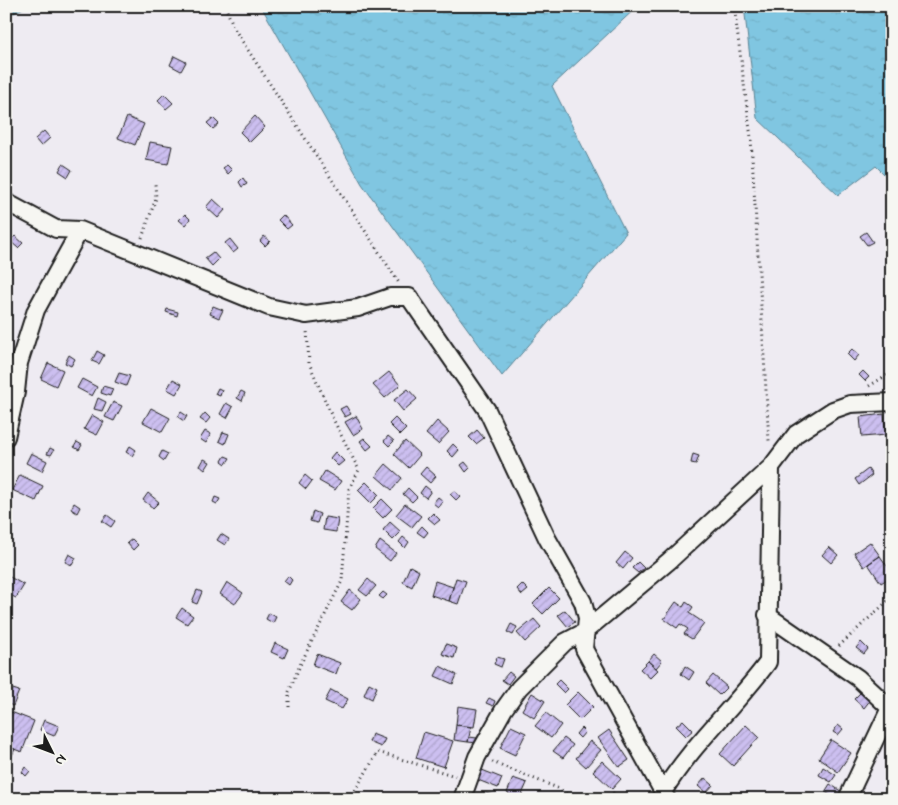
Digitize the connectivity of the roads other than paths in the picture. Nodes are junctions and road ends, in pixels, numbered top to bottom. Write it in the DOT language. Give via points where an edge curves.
graph roads {
  1 [pos="6,202"];
  2 [pos="80,230"];
  3 [pos="892,402"];
  4 [pos="6,437"];
  5 [pos="771,467"];
  6 [pos="767,615"];
  7 [pos="584,632"];
  8 [pos="891,709"];
  9 [pos="665,795"];
  10 [pos="462,799"];
  11 [pos="847,799"];
  1 -- 2 [label="street" via="56,229"];
  2 -- 4 [label="street" via="36,310 19,363"];
  2 -- 7 [label="street" via="269,307 306,315 358,308 390,297 408,297 487,410 547,538 582,602 587,618"];
  3 -- 5 [label="street" via="850,404 833,410 796,434"];
  5 -- 6 [label="street"];
  5 -- 7 [label="street" via="669,561"];
  6 -- 8 [label="street" via="858,678"];
  6 -- 9 [label="street" via="768,662 696,746"];
  7 -- 9 [label="street" via="584,649"];
  7 -- 10 [label="street" via="565,642 519,688 477,757"];
  8 -- 11 [label="street"];
}
